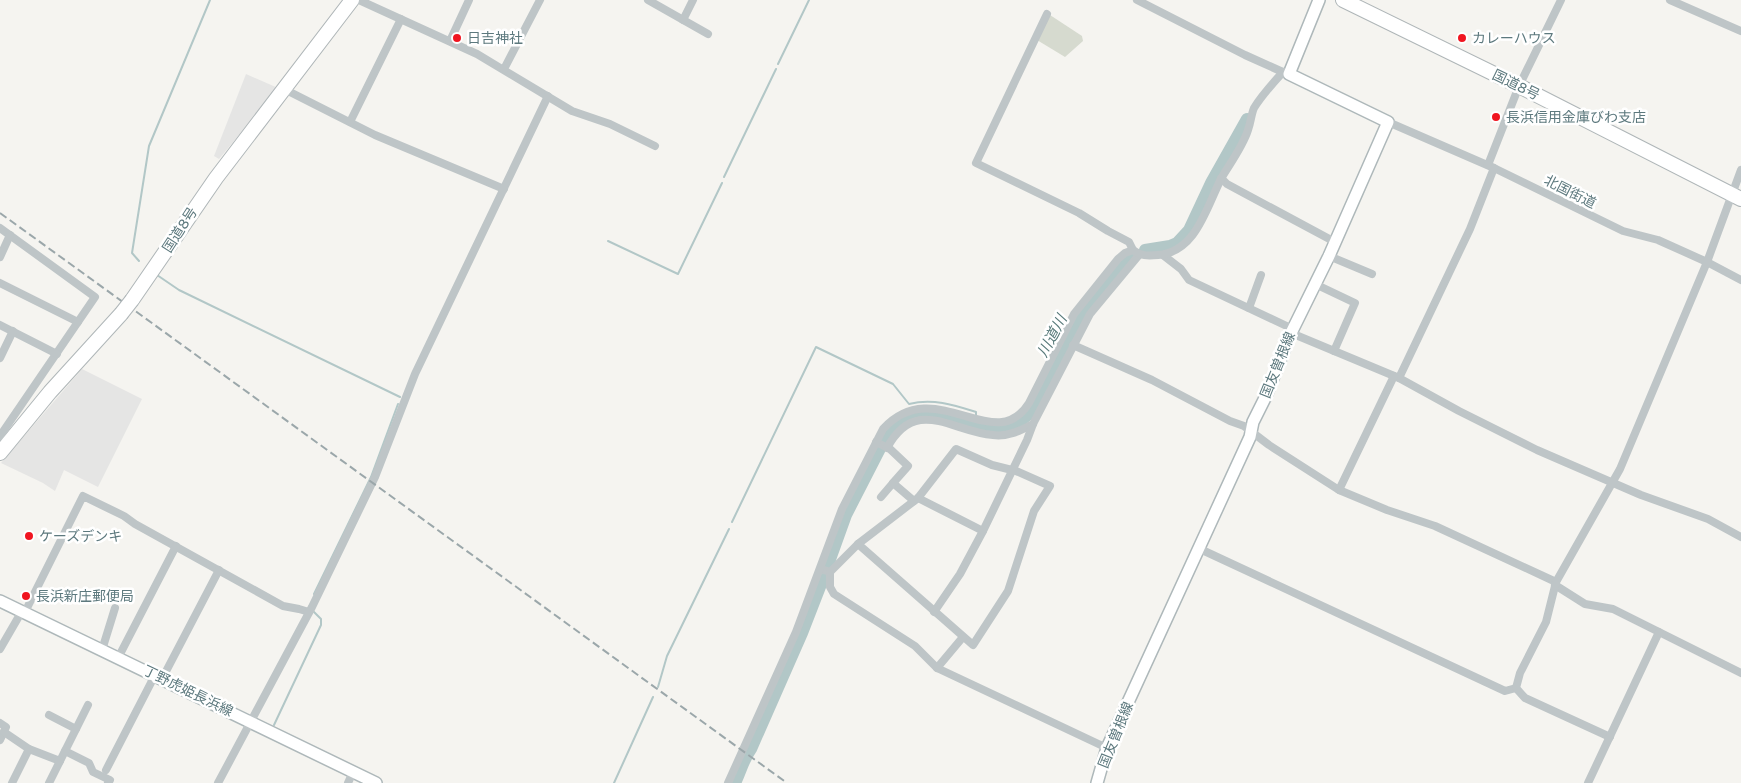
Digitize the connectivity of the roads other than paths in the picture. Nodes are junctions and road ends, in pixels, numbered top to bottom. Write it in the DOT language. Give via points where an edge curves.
graph roads {
  1 [pos="352,0"];
  2 [pos="360,0"];
  3 [pos="469,0"];
  4 [pos="540,0"];
  5 [pos="648,0"];
  6 [pos="693,0"];
  7 [pos="1137,0"];
  8 [pos="1319,0"];
  9 [pos="1343,0"];
  10 [pos="1561,0"];
  11 [pos="1670,0"];
  12 [pos="1048,14"];
  13 [pos="401,19"];
  14 [pos="683,20"];
  15 [pos="1741,31"];
  16 [pos="708,34"];
  17 [pos="450,41"];
  18 [pos="504,69"];
  19 [pos="1286,73"];
  20 [pos="1519,86"];
  21 [pos="284,89"];
  22 [pos="548,96"];
  23 [pos="350,122"];
  24 [pos="1388,122"];
  25 [pos="654,146"];
  26 [pos="1491,166"];
  27 [pos="1741,170"];
  28 [pos="1221,178"];
  29 [pos="504,189"];
  30 [pos="1737,197"];
  31 [pos="0,228"];
  32 [pos="10,235"];
  33 [pos="1335,242"];
  34 [pos="1136,252"];
  35 [pos="1163,255"];
  36 [pos="1329,256"];
  37 [pos="0,258"];
  38 [pos="1707,262"];
  39 [pos="1372,274"];
  40 [pos="1261,275"];
  41 [pos="1741,280"];
  42 [pos="0,283"];
  43 [pos="1315,284"];
  44 [pos="1248,308"];
  45 [pos="78,322"];
  46 [pos="0,325"];
  47 [pos="13,331"];
  48 [pos="1292,331"];
  49 [pos="1073,344"];
  50 [pos="1334,351"];
  51 [pos="57,354"];
  52 [pos="0,358"];
  53 [pos="1396,377"];
  54 [pos="1032,424"];
  55 [pos="1251,430"];
  56 [pos="0,436"];
  57 [pos="882,445"];
  58 [pos="0,453"];
  59 [pos="1012,470"];
  60 [pos="1613,482"];
  61 [pos="894,483"];
  62 [pos="1339,490"];
  63 [pos="881,497"];
  64 [pos="916,500"];
  65 [pos="983,531"];
  66 [pos="1741,537"];
  67 [pos="858,544"];
  68 [pos="176,546"];
  69 [pos="1200,549"];
  70 [pos="821,569"];
  71 [pos="219,570"];
  72 [pos="830,572"];
  73 [pos="1555,583"];
  74 [pos="0,601"];
  75 [pos="115,608"];
  76 [pos="23,612"];
  77 [pos="309,612"];
  78 [pos="934,612"];
  79 [pos="1659,632"];
  80 [pos="963,637"];
  81 [pos="0,648"];
  82 [pos="102,650"];
  83 [pos="118,658"];
  84 [pos="937,668"];
  85 [pos="1741,673"];
  86 [pos="158,677"];
  87 [pos="1516,688"];
  88 [pos="88,705"];
  89 [pos="49,715"];
  90 [pos="251,721"];
  91 [pos="0,723"];
  92 [pos="76,729"];
  93 [pos="4,732"];
  94 [pos="1610,737"];
  95 [pos="0,740"];
  96 [pos="1107,748"];
  97 [pos="29,749"];
  98 [pos="65,750"];
  99 [pos="60,761"];
  100 [pos="106,770"];
  101 [pos="353,772"];
  102 [pos="12,783"];
  103 [pos="49,783"];
  104 [pos="108,783"];
  105 [pos="218,783"];
  106 [pos="348,783"];
  107 [pos="376,783"];
  108 [pos="728,783"];
  109 [pos="1098,783"];
  110 [pos="1588,783"];
  1 -- 21 [label="highway, 国道8号"];
  2 -- 13 [label="street"];
  3 -- 17 [label="street"];
  4 -- 18 [label="street"];
  5 -- 14 [label="street"];
  6 -- 14 [label="street"];
  7 -- 19 [label="street"];
  8 -- 19 [label="main road"];
  9 -- 20 [label="highway, 国道8号"];
  10 -- 20 [label="street"];
  11 -- 15 [label="street"];
  12 -- 34 [label="street" via="976,163 1079,212 1129,242"];
  13 -- 17 [label="street"];
  13 -- 23 [label="street"];
  14 -- 16 [label="street"];
  17 -- 18 [label="street"];
  18 -- 22 [label="street"];
  19 -- 24 [label="main road"];
  19 -- 28 [label="street" via="1255,106 1248,131"];
  20 -- 26 [label="street"];
  20 -- 30 [label="highway, 国道8号"];
  21 -- 23 [label="street"];
  21 -- 58 [label="highway, 国道8号, bridge" via="200,199 132,300"];
  22 -- 25 [label="street" via="572,111 610,124"];
  22 -- 29 [label="street"];
  23 -- 29 [label="street"];
  24 -- 26 [label="street, 北国街道"];
  24 -- 33 [label="main road, 国友曽根線"];
  26 -- 38 [label="street, 北国街道" via="1622,232 1658,240"];
  26 -- 53 [label="street" via="1466,238"];
  27 -- 30 [label="street"];
  28 -- 33 [label="street" via="1226,184"];
  28 -- 35 [label="street" via="1194,234 1180,248"];
  29 -- 77 [label="street" via="414,374 375,477"];
  30 -- 38 [label="street"];
  31 -- 32 [label="street"];
  32 -- 37 [label="street"];
  32 -- 45 [label="street" via="95,297"];
  33 -- 36 [label="main road, 国友曽根線"];
  34 -- 35 [label="street"];
  34 -- 49 [label="street" via="1090,314"];
  34 -- 57 [label="street" via="1125,253 1118,259 1078,308 1021,414 1012,420 992,424 936,408 916,409 889,423"];
  35 -- 44 [label="street" via="1189,280"];
  36 -- 39 [label="street"];
  36 -- 43 [label="main road, 国友曽根線"];
  38 -- 41 [label="street, 北国街道"];
  38 -- 60 [label="street"];
  40 -- 44 [label="street"];
  42 -- 45 [label="street"];
  43 -- 48 [label="main road, 国友曽根線"];
  43 -- 50 [label="street" via="1355,303"];
  44 -- 48 [label="street"];
  45 -- 51 [label="street"];
  46 -- 47 [label="street"];
  47 -- 51 [label="street"];
  47 -- 52 [label="street"];
  48 -- 50 [label="street"];
  48 -- 55 [label="main road, 国友曽根線"];
  49 -- 54 [label="street"];
  49 -- 55 [label="street"];
  50 -- 53 [label="street"];
  51 -- 56 [label="street"];
  53 -- 60 [label="street" via="1529,446"];
  53 -- 62 [label="street"];
  54 -- 57 [label="street" via="1007,435 992,435 937,420 920,420 900,430"];
  54 -- 59 [label="street"];
  55 -- 62 [label="street"];
  55 -- 69 [label="main road, 国友曽根線"];
  57 -- 61 [label="street" via="908,466"];
  57 -- 70 [label="street" via="842,509"];
  59 -- 64 [label="street" via="956,449"];
  59 -- 65 [label="street"];
  59 -- 80 [label="street" via="1050,486 1034,511 1008,591 973,645"];
  60 -- 66 [label="street" via="1708,519"];
  60 -- 73 [label="street"];
  61 -- 63 [label="street"];
  61 -- 64 [label="street"];
  62 -- 73 [label="street" via="1436,526"];
  64 -- 65 [label="street"];
  64 -- 67 [label="street"];
  65 -- 78 [label="street" via="960,574"];
  67 -- 72 [label="street"];
  67 -- 78 [label="street"];
  68 -- 71 [label="street"];
  68 -- 76 [label="street" via="83,496"];
  68 -- 83 [label="street"];
  69 -- 87 [label="street" via="1505,690"];
  69 -- 96 [label="main road, 国友曽根線"];
  70 -- 72 [label="street"];
  70 -- 108 [label="street"];
  71 -- 77 [label="street" via="283,606"];
  71 -- 86 [label="street"];
  72 -- 84 [label="street" via="830,587 834,594 915,646"];
  73 -- 79 [label="street" via="1585,604 1613,609"];
  73 -- 87 [label="street" via="1546,622 1520,673"];
  74 -- 76 [label="main road, 丁野虎姫長浜線"];
  75 -- 82 [label="street"];
  76 -- 81 [label="street"];
  76 -- 82 [label="main road, 丁野虎姫長浜線"];
  77 -- 90 [label="street"];
  78 -- 80 [label="street"];
  79 -- 85 [label="street"];
  79 -- 94 [label="street"];
  80 -- 84 [label="street"];
  82 -- 83 [label="main road, 丁野虎姫長浜線"];
  83 -- 86 [label="main road, 丁野虎姫長浜線"];
  84 -- 96 [label="street"];
  86 -- 90 [label="main road, 丁野虎姫長浜線"];
  86 -- 100 [label="street"];
  87 -- 94 [label="street" via="1525,698"];
  88 -- 92 [label="street"];
  89 -- 92 [label="street"];
  90 -- 101 [label="main road, 丁野虎姫長浜線"];
  90 -- 105 [label="street"];
  91 -- 93 [label="street" via="6,727"];
  92 -- 98 [label="street"];
  93 -- 95 [label="street"];
  93 -- 97 [label="street"];
  94 -- 110 [label="street"];
  96 -- 109 [label="main road, 国友曽根線"];
  97 -- 99 [label="street"];
  97 -- 102 [label="street"];
  98 -- 99 [label="street"];
  98 -- 104 [label="street" via="89,763 93,772 110,780"];
  99 -- 103 [label="street"];
  101 -- 106 [label="street"];
  101 -- 107 [label="main road, 丁野虎姫長浜線"];
}
